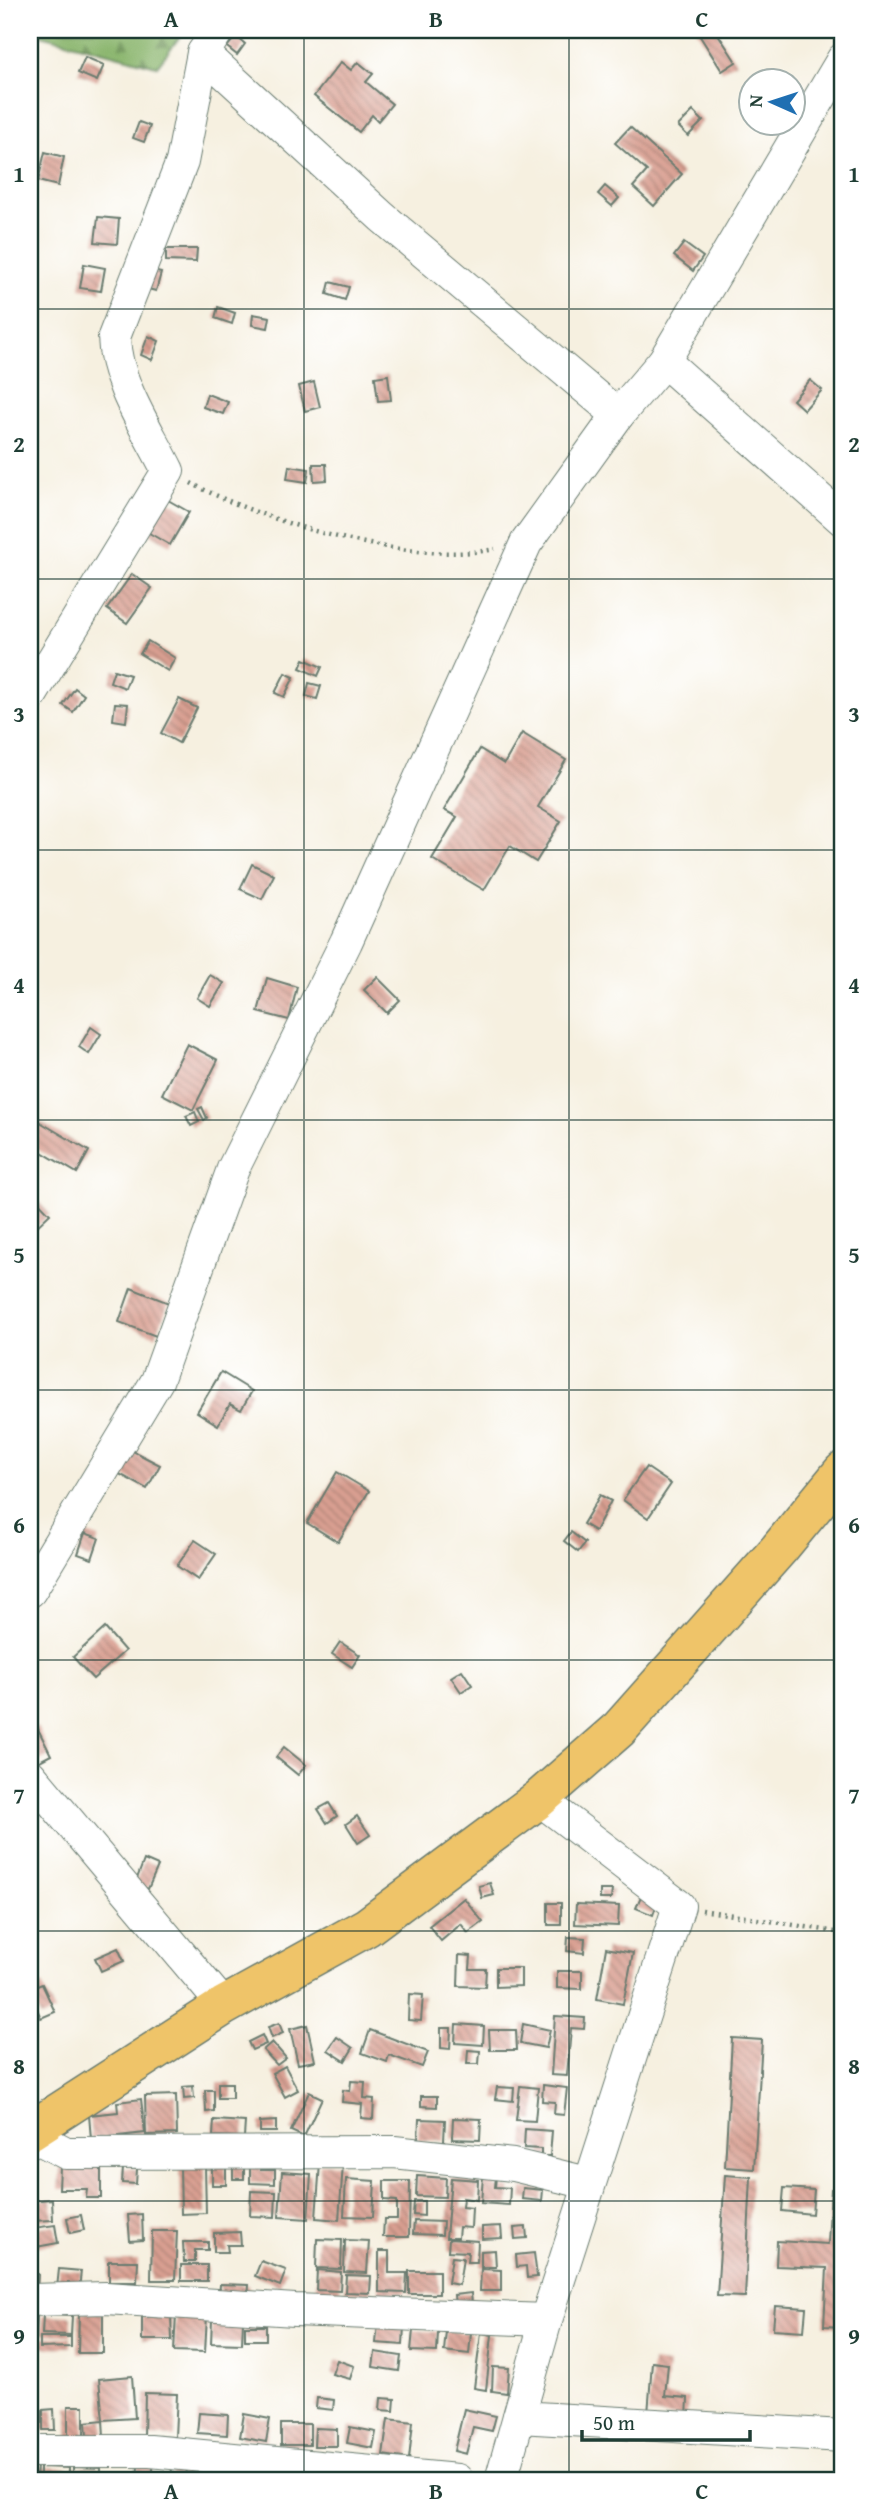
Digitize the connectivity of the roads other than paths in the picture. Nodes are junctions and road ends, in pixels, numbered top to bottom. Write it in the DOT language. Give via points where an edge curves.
graph roads {
  1 [pos="210,41"];
  2 [pos="843,60"];
  3 [pos="664,360"];
  4 [pos="618,415"];
  5 [pos="843,520"];
  6 [pos="30,697"];
  7 [pos="843,1471"];
  8 [pos="30,1591"];
  9 [pos="30,1775"];
  10 [pos="539,1799"];
  11 [pos="224,2007"];
  12 [pos="30,2132"];
  13 [pos="589,2183"];
  14 [pos="30,2300"];
  15 [pos="546,2320"];
  16 [pos="519,2417"];
  17 [pos="843,2436"];
  18 [pos="30,2451"];
  19 [pos="457,2480"];
  20 [pos="501,2480"];
  1 -- 4 [label="street" via="382,217"];
  1 -- 6 [label="street" via="182,162 114,337 124,381 168,471"];
  2 -- 3 [label="street"];
  3 -- 4 [label="street"];
  3 -- 5 [label="street"];
  4 -- 8 [label="street" via="526,543 346,942 233,1169 157,1381"];
  7 -- 10 [label="main road" via="619,1729"];
  9 -- 11 [label="street"];
  10 -- 11 [label="main road" via="367,1927"];
  10 -- 13 [label="street" via="679,1906"];
  11 -- 12 [label="main road"];
  12 -- 13 [label="street" via="66,2152 394,2152 513,2165"];
  13 -- 15 [label="street"];
  14 -- 15 [label="street" via="106,2298"];
  15 -- 16 [label="street"];
  16 -- 17 [label="street"];
  16 -- 20 [label="street"];
  18 -- 19 [label="street" via="150,2452"];
}
